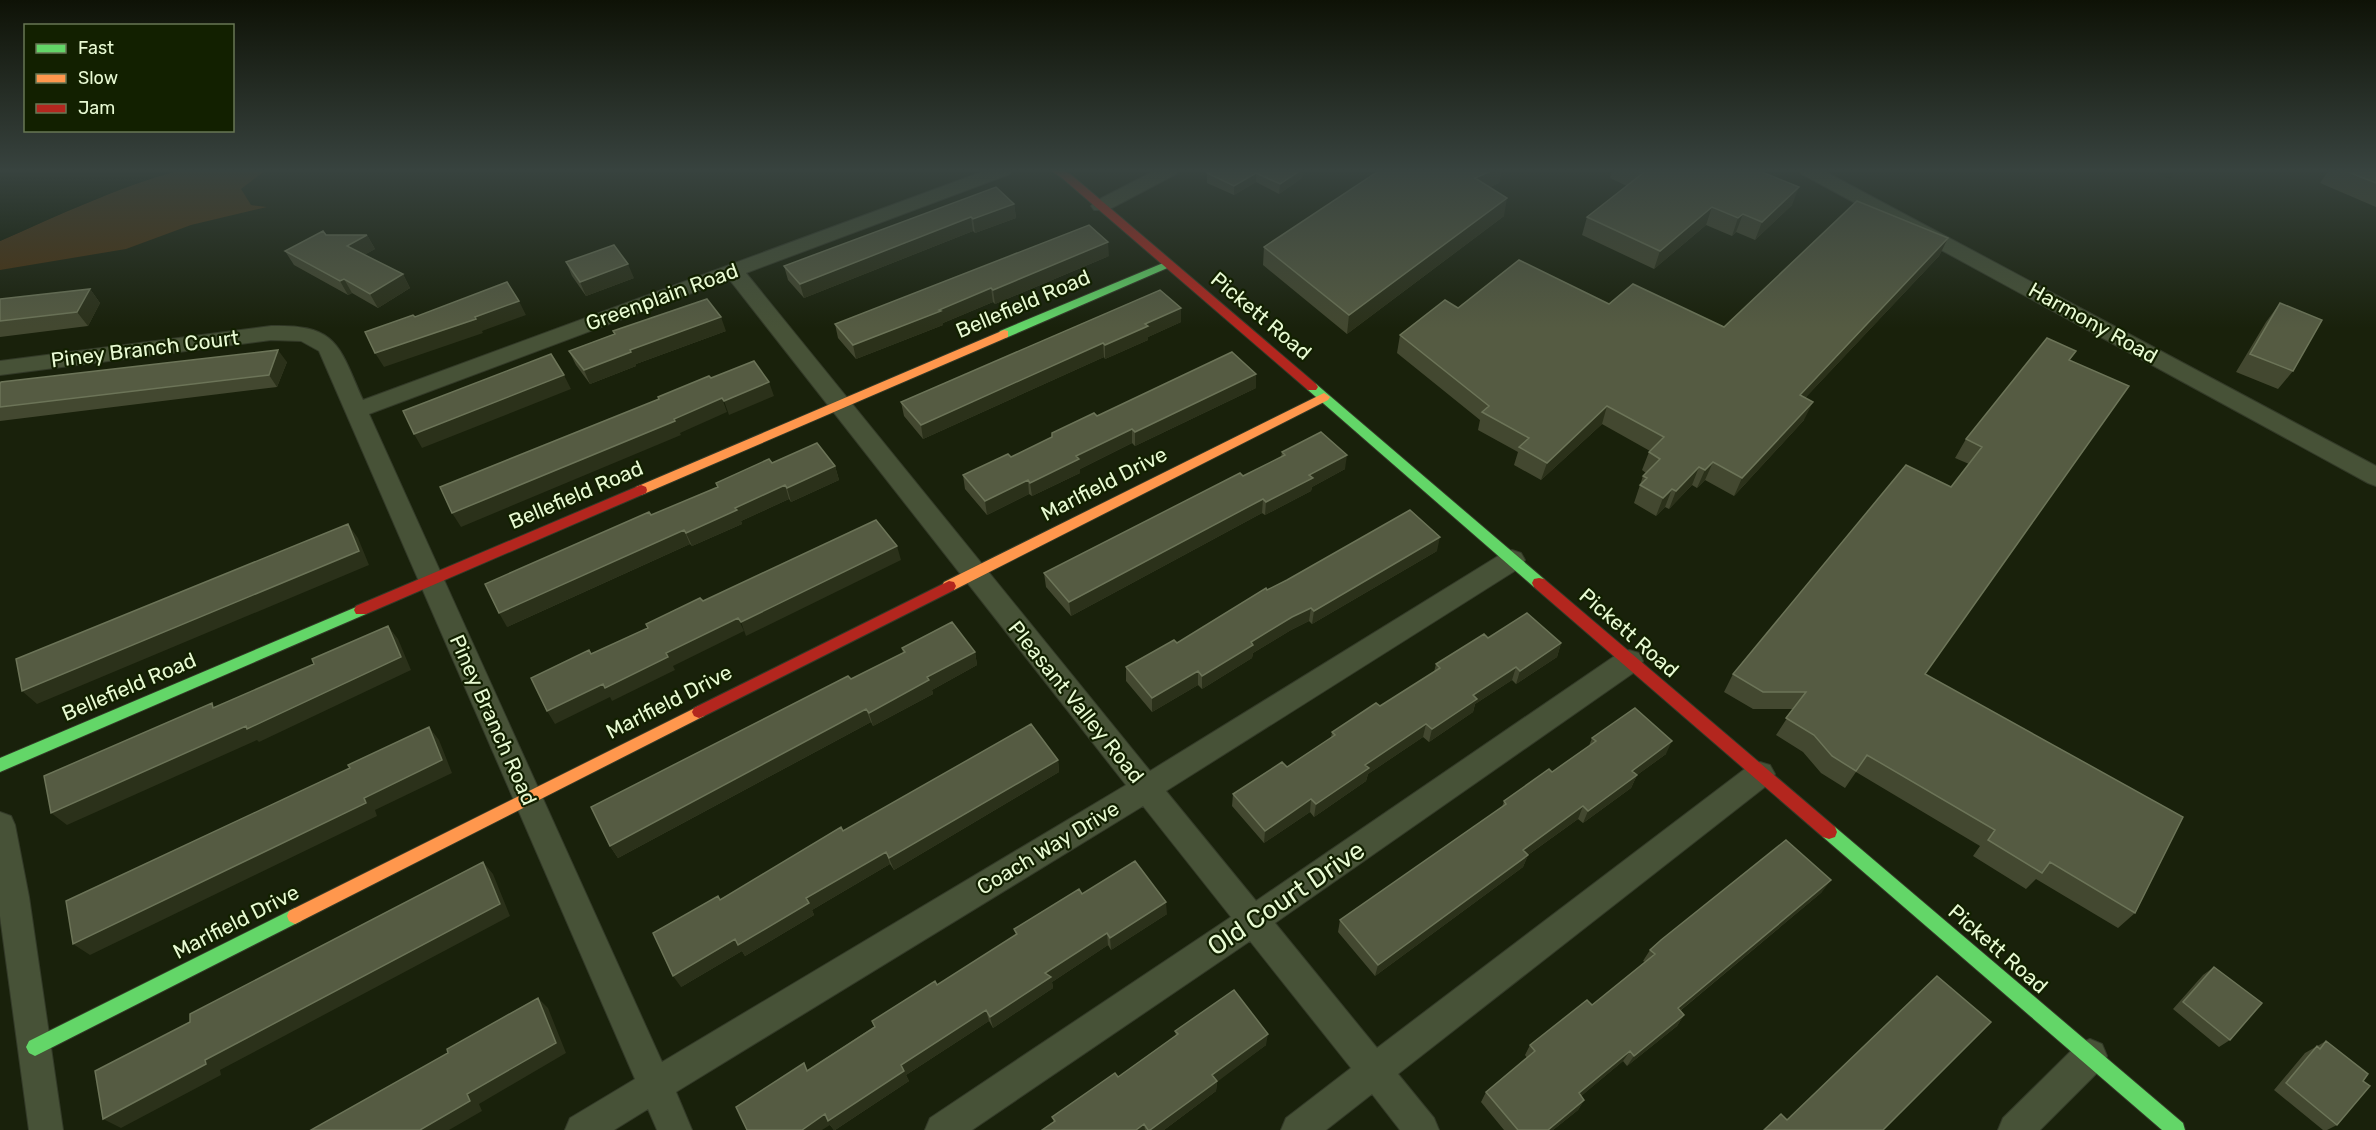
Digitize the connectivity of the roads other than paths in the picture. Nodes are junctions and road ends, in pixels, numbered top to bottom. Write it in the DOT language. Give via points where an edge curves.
graph roads {
  1 [pos="862,223"];
  2 [pos="1120,223"];
  3 [pos="1906,223"];
  4 [pos="1168,264"];
  5 [pos="733,271"];
  6 [pos="291,333"];
  7 [pos="0,368"];
  8 [pos="1324,398"];
  9 [pos="839,405"];
  10 [pos="354,411"];
  11 [pos="2376,477"];
  12 [pos="1512,560"];
  13 [pos="973,573"];
  14 [pos="430,581"];
  15 [pos="1629,661"];
  16 [pos="0,765"];
  17 [pos="1760,774"];
  18 [pos="1146,789"];
  19 [pos="528,797"];
  20 [pos="0,825"];
  21 [pos="1252,921"];
  22 [pos="35,1047"];
  23 [pos="2090,1056"];
  24 [pos="1375,1072"];
  25 [pos="655,1086"];
  26 [pos="46,1130"];
  27 [pos="582,1130"];
  28 [pos="675,1130"];
  29 [pos="942,1130"];
  30 [pos="1298,1130"];
  31 [pos="1422,1130"];
  32 [pos="2015,1130"];
  33 [pos="2176,1130"];
  1 -- 5 [label="street, Greenplain Road"];
  2 -- 4 [label="street, Pickett Road"];
  3 -- 11 [label="street, Harmony Road"];
  4 -- 8 [label="street, Pickett Road"];
  4 -- 9 [label="street, Bellefield Road"];
  5 -- 9 [label="street, Pleasant Valley Road"];
  5 -- 10 [label="street, Greenplain Road"];
  6 -- 7 [label="street, Piney Branch Court"];
  6 -- 10 [label="street, Piney Branch Road" via="320,340 328,347"];
  8 -- 12 [label="street, Pickett Road"];
  8 -- 13 [label="street, Marlfield Drive"];
  9 -- 13 [label="street, Pleasant Valley Road"];
  9 -- 14 [label="street, Bellefield Road"];
  10 -- 14 [label="street, Piney Branch Road"];
  12 -- 15 [label="street, Pickett Road"];
  12 -- 18 [label="street, Coach Way Drive"];
  13 -- 18 [label="street, Pleasant Valley Road"];
  13 -- 19 [label="street, Marlfield Drive"];
  14 -- 16 [label="street, Bellefield Road"];
  14 -- 19 [label="street, Piney Branch Road"];
  15 -- 17 [label="street, Pickett Road"];
  15 -- 21 [label="street, Old Court Drive"];
  17 -- 23 [label="street, Pickett Road"];
  17 -- 24 [label="street"];
  18 -- 21 [label="street, Pleasant Valley Road"];
  18 -- 25 [label="street, Coach Way Drive"];
  19 -- 22 [label="street, Marlfield Drive"];
  19 -- 25 [label="street, Piney Branch Road"];
  20 -- 22 [label="street"];
  21 -- 24 [label="street, Pleasant Valley Road"];
  21 -- 29 [label="street, Old Court Drive"];
  22 -- 26 [label="street"];
  23 -- 32 [label="street"];
  23 -- 33 [label="street, Pickett Road"];
  24 -- 30 [label="street"];
  24 -- 31 [label="street, Pleasant Valley Road"];
  25 -- 27 [label="street, Coach Way Drive"];
  25 -- 28 [label="street, Piney Branch Road"];
}
